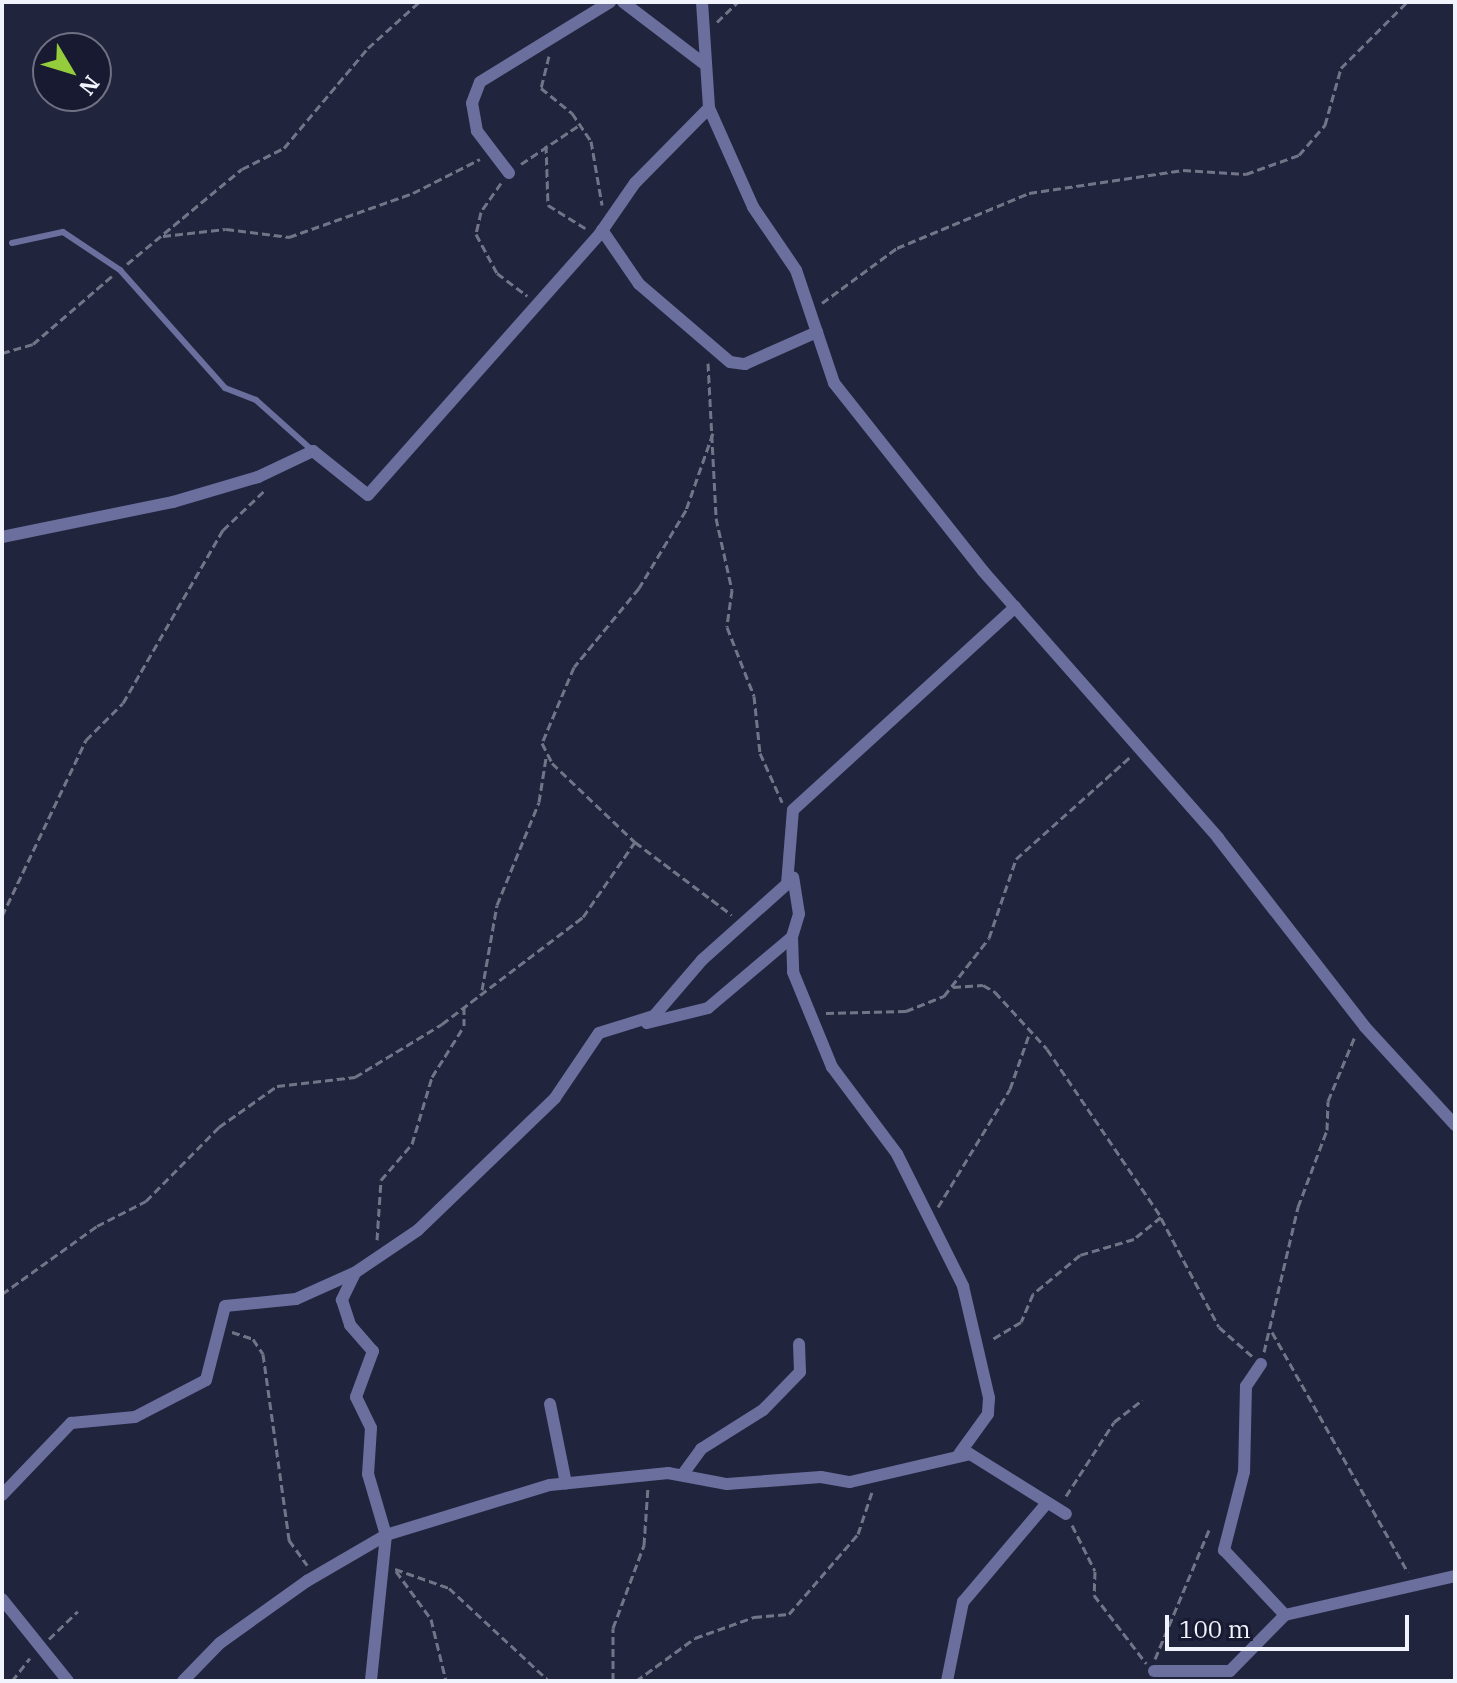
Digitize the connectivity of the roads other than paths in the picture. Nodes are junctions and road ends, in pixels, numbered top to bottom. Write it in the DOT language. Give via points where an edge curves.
graph roads {
  1 [pos="610,2"];
  2 [pos="623,2"];
  3 [pos="702,2"];
  4 [pos="703,63"];
  5 [pos="709,108"];
  6 [pos="509,173"];
  7 [pos="602,230"];
  8 [pos="12,243"];
  9 [pos="817,332"];
  10 [pos="313,451"];
  11 [pos="2,537"];
  12 [pos="1015,607"];
  13 [pos="793,877"];
  14 [pos="792,937"];
  15 [pos="639,1024"];
  16 [pos="1455,1125"];
  17 [pos="356,1272"];
  18 [pos="799,1344"];
  19 [pos="1261,1364"];
  20 [pos="550,1404"];
  21 [pos="959,1454"];
  22 [pos="683,1474"];
  23 [pos="566,1483"];
  24 [pos="2,1495"];
  25 [pos="1046,1504"];
  26 [pos="1066,1514"];
  27 [pos="386,1535"];
  28 [pos="1452,1577"];
  29 [pos="1455,1593"];
  30 [pos="2,1599"];
  31 [pos="1285,1615"];
  32 [pos="1154,1671"];
  33 [pos="68,1681"];
  34 [pos="183,1681"];
  35 [pos="371,1681"];
  36 [pos="947,1681"];
  1 -- 6 [label="street" via="480,82 472,103 490,152"];
  2 -- 4 [label="street"];
  3 -- 4 [label="street"];
  4 -- 5 [label="street"];
  5 -- 7 [label="street"];
  5 -- 9 [label="street" via="753,207 796,270"];
  7 -- 9 [label="street" via="639,284 704,347 745,364"];
  7 -- 10 [label="street" via="368,495"];
  8 -- 10 [label="lane" via="63,232 120,270 225,388 256,400"];
  9 -- 12 [label="street" via="834,383"];
  10 -- 11 [label="street" via="258,477 173,502"];
  12 -- 13 [label="street" via="806,795 788,820"];
  12 -- 16 [label="street" via="1139,748 1356,1017"];
  13 -- 14 [label="street" via="799,914"];
  13 -- 15 [label="street"];
  14 -- 15 [label="street" via="708,1008"];
  14 -- 21 [label="street" via="793,972 832,1067 897,1154 963,1286 988,1414"];
  15 -- 17 [label="street" via="599,1033 555,1098 418,1230"];
  17 -- 24 [label="street" via="296,1299 225,1306 214,1365 197,1387 135,1417 71,1423"];
  17 -- 27 [label="street" via="342,1300 350,1325 373,1351 356,1397 371,1428 368,1474"];
  18 -- 22 [label="street" via="800,1372 763,1410 701,1449"];
  19 -- 31 [label="street" via="1246,1386 1244,1472 1224,1550"];
  20 -- 23 [label="street"];
  21 -- 22 [label="street" via="882,1474 756,1484"];
  21 -- 25 [label="street" via="980,1457"];
  22 -- 23 [label="street"];
  23 -- 27 [label="street"];
  25 -- 26 [label="street"];
  25 -- 36 [label="street" via="963,1602"];
  27 -- 34 [label="street" via="307,1581 220,1643"];
  27 -- 35 [label="street"];
  28 -- 29 [label="street"];
  28 -- 31 [label="street" via="1418,1589"];
  30 -- 33 [label="street"];
  31 -- 32 [label="street" via="1230,1671"];
}
